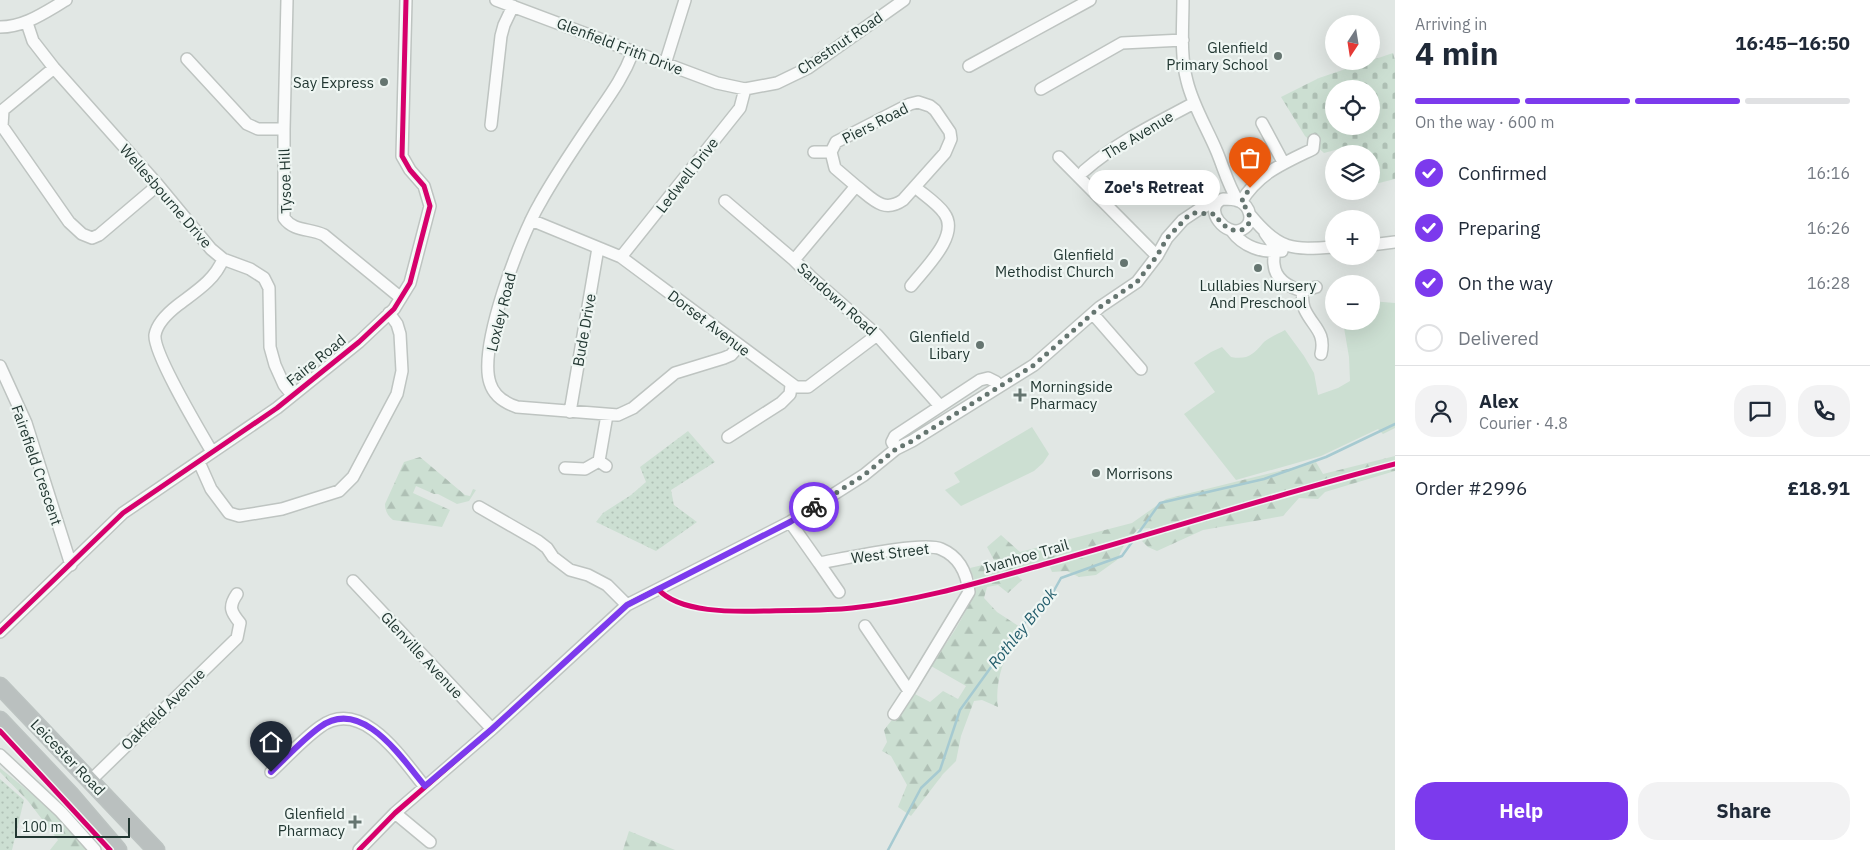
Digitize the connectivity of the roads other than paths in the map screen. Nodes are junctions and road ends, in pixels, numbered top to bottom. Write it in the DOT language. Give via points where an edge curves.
graph roads {
  1 [pos="66,0"];
  2 [pos="287,0"];
  3 [pos="406,0"];
  4 [pos="496,0"];
  5 [pos="685,0"];
  6 [pos="904,0"];
  7 [pos="1090,0"];
  8 [pos="1183,0"];
  9 [pos="513,6"];
  10 [pos="27,22"];
  11 [pos="0,26"];
  12 [pos="1183,40"];
  13 [pos="633,52"];
  14 [pos="187,58"];
  15 [pos="665,64"];
  16 [pos="969,66"];
  17 [pos="54,68"];
  18 [pos="745,89"];
  19 [pos="1040,89"];
  20 [pos="1194,102"];
  21 [pos="1262,123"];
  22 [pos="491,125"];
  23 [pos="284,130"];
  24 [pos="1314,140"];
  25 [pos="812,151"];
  26 [pos="831,152"];
  27 [pos="1059,157"];
  28 [pos="1283,162"];
  29 [pos="1084,171"];
  30 [pos="1227,180"];
  31 [pos="158,186"];
  32 [pos="856,186"];
  33 [pos="915,187"];
  34 [pos="726,201"];
  35 [pos="1218,201"];
  36 [pos="1239,202"];
  37 [pos="1195,213"];
  38 [pos="1215,214"];
  39 [pos="1251,216"];
  40 [pos="531,220"];
  41 [pos="1231,230"];
  42 [pos="1265,233"];
  43 [pos="1395,242"];
  44 [pos="1380,244"];
  45 [pos="598,248"];
  46 [pos="1325,248"];
  47 [pos="1301,250"];
  48 [pos="1275,252"];
  49 [pos="1157,256"];
  50 [pos="622,257"];
  51 [pos="223,259"];
  52 [pos="794,260"];
  53 [pos="911,286"];
  54 [pos="1316,287"];
  55 [pos="1302,291"];
  56 [pos="401,298"];
  57 [pos="389,314"];
  58 [pos="1093,314"];
  59 [pos="877,335"];
  60 [pos="739,346"];
  61 [pos="1321,354"];
  62 [pos="0,366"];
  63 [pos="1141,369"];
  64 [pos="791,385"];
  65 [pos="998,387"];
  66 [pos="292,395"];
  67 [pos="940,406"];
  68 [pos="570,412"];
  69 [pos="607,415"];
  70 [pos="728,437"];
  71 [pos="896,449"];
  72 [pos="212,452"];
  73 [pos="198,462"];
  74 [pos="565,468"];
  75 [pos="479,507"];
  76 [pos="790,522"];
  77 [pos="819,564"];
  78 [pos="71,565"];
  79 [pos="353,581"];
  80 [pos="839,592"];
  81 [pos="237,594"];
  82 [pos="627,605"];
  83 [pos="865,626"];
  84 [pos="0,632"];
  85 [pos="0,686"];
  86 [pos="910,691"];
  87 [pos="894,714"];
  88 [pos="0,720"];
  89 [pos="492,729"];
  90 [pos="0,755"];
  91 [pos="271,772"];
  92 [pos="90,781"];
  93 [pos="425,786"];
  94 [pos="395,813"];
  95 [pos="430,842"];
  96 [pos="95,850"];
  97 [pos="118,850"];
  98 [pos="156,850"];
  99 [pos="359,850"];
  1 -- 10 [label="street"];
  2 -- 23 [label="street, Tysoe Hill"];
  3 -- 56 [label="street, Faire Road" via="402,156 424,186 430,206 410,283"];
  4 -- 9 [label="street, Glenfield Frith Drive"];
  5 -- 15 [label="street"];
  6 -- 18 [label="street, Chestnut Road" via="808,68 777,83"];
  7 -- 16 [label="street"];
  8 -- 12 [label="street"];
  9 -- 13 [label="street, Glenfield Frith Drive"];
  9 -- 22 [label="street" via="501,36"];
  10 -- 11 [label="street"];
  10 -- 17 [label="street, Wellesbourne Drive" via="33,42"];
  12 -- 19 [label="street" via="1122,43"];
  12 -- 20 [label="street" via="1186,80"];
  13 -- 15 [label="street, Glenfield Frith Drive"];
  13 -- 40 [label="street, Loxley Road" via="625,73 572,151"];
  14 -- 23 [label="street" via="247,124 258,129"];
  15 -- 18 [label="street, Glenfield Frith Drive" via="717,83"];
  17 -- 31 [label="street, Wellesbourne Drive"];
  17 -- 31 [label="street" via="3,110 2,126 69,222 92,238"];
  18 -- 50 [label="street, Ledwell Drive" via="740,108"];
  20 -- 29 [label="street, The Avenue" via="1123,141"];
  20 -- 30 [label="street"];
  21 -- 28 [label="street"];
  23 -- 56 [label="street, Tysoe Hill" via="284,218 288,224 324,235"];
  24 -- 28 [label="street" via="1313,150"];
  25 -- 26 [label="street, Piers Road"];
  26 -- 32 [label="street, Piers Road" via="835,168"];
  26 -- 33 [label="street, Piers Road" via="841,138 910,104 924,103 935,110 950,132 951,139 945,153"];
  27 -- 49 [label="street"];
  28 -- 36 [label="street" via="1263,176"];
  30 -- 35 [label="street"];
  30 -- 36 [label="street"];
  31 -- 51 [label="street, Wellesbourne Drive"];
  32 -- 33 [label="street, Piers Road" via="887,206 896,205"];
  32 -- 52 [label="street"];
  33 -- 53 [label="street" via="944,213 948,232 946,242"];
  34 -- 52 [label="street, Sandown Road"];
  35 -- 36 [label="street" via="1230,199"];
  35 -- 37 [label="street"];
  35 -- 38 [label="street"];
  36 -- 39 [label="street"];
  37 -- 38 [label="street"];
  37 -- 49 [label="street" via="1167,238"];
  38 -- 41 [label="street"];
  39 -- 41 [label="street" via="1244,229"];
  39 -- 42 [label="street"];
  40 -- 45 [label="street, Dorset Avenue"];
  40 -- 68 [label="street, Loxley Road" via="499,307 488,378 495,393 510,405"];
  41 -- 48 [label="street" via="1248,246"];
  42 -- 47 [label="street"];
  42 -- 48 [label="street"];
  43 -- 44 [label="street"];
  45 -- 50 [label="street, Dorset Avenue"];
  45 -- 68 [label="street, Bude Drive"];
  46 -- 47 [label="street"];
  47 -- 48 [label="street"];
  48 -- 55 [label="street" via="1273,262 1280,278"];
  49 -- 58 [label="street" via="1137,282"];
  50 -- 60 [label="street, Dorset Avenue"];
  51 -- 66 [label="street, Wellesbourne Drive" via="264,278 269,288 270,347 284,385"];
  51 -- 72 [label="street" via="211,279 172,310 155,333 155,343 171,377"];
  52 -- 59 [label="street, Sandown Road"];
  54 -- 55 [label="street"];
  55 -- 61 [label="street" via="1306,312 1320,333"];
  56 -- 57 [label="street, Faire Road"];
  57 -- 66 [label="street, Faire Road"];
  57 -- 73 [label="street" via="400,334 402,371 397,394 353,477 339,491 282,509 239,516 229,513"];
  58 -- 63 [label="street"];
  58 -- 65 [label="street" via="1034,365"];
  59 -- 64 [label="street" via="808,387"];
  59 -- 67 [label="street, Sandown Road"];
  60 -- 64 [label="street, Dorset Avenue"];
  60 -- 69 [label="street, Loxley Road" via="724,358 675,373 633,408 618,415"];
  62 -- 78 [label="street, Fairefield Crescent" via="26,423"];
  64 -- 70 [label="street" via="790,394 781,403"];
  65 -- 67 [label="street" via="992,379 985,378"];
  65 -- 71 [label="street"];
  66 -- 72 [label="street, Faire Road"];
  67 -- 71 [label="street" via="894,436 892,442"];
  68 -- 69 [label="street, Loxley Road"];
  69 -- 74 [label="street" via="603,464 584,469"];
  71 -- 76 [label="street" via="864,475"];
  72 -- 73 [label="street, Faire Road"];
  73 -- 78 [label="street, Faire Road" via="123,513"];
  75 -- 82 [label="street" via="538,541 570,570 607,584"];
  76 -- 77 [label="street"];
  76 -- 82 [label="street"];
  77 -- 80 [label="street"];
  77 -- 86 [label="street, West Street" via="871,553 929,547 940,548 964,569 969,592"];
  78 -- 84 [label="street, Faire Road"];
  79 -- 89 [label="street, Glenville Avenue"];
  81 -- 92 [label="street, Oakfield Avenue" via="231,605 240,623 237,638"];
  82 -- 89 [label="street"];
  83 -- 86 [label="street"];
  85 -- 92 [label="highway, Leicester Road"];
  86 -- 87 [label="street, West Street"];
  88 -- 97 [label="highway, Leicester Road"];
  89 -- 93 [label="street"];
  90 -- 96 [label="street" via="61,812"];
  91 -- 93 [label="street" via="321,726 340,717 363,723 383,736"];
  92 -- 98 [label="highway, Leicester Road"];
  93 -- 94 [label="street"];
  94 -- 95 [label="street"];
  94 -- 99 [label="street"];
}
